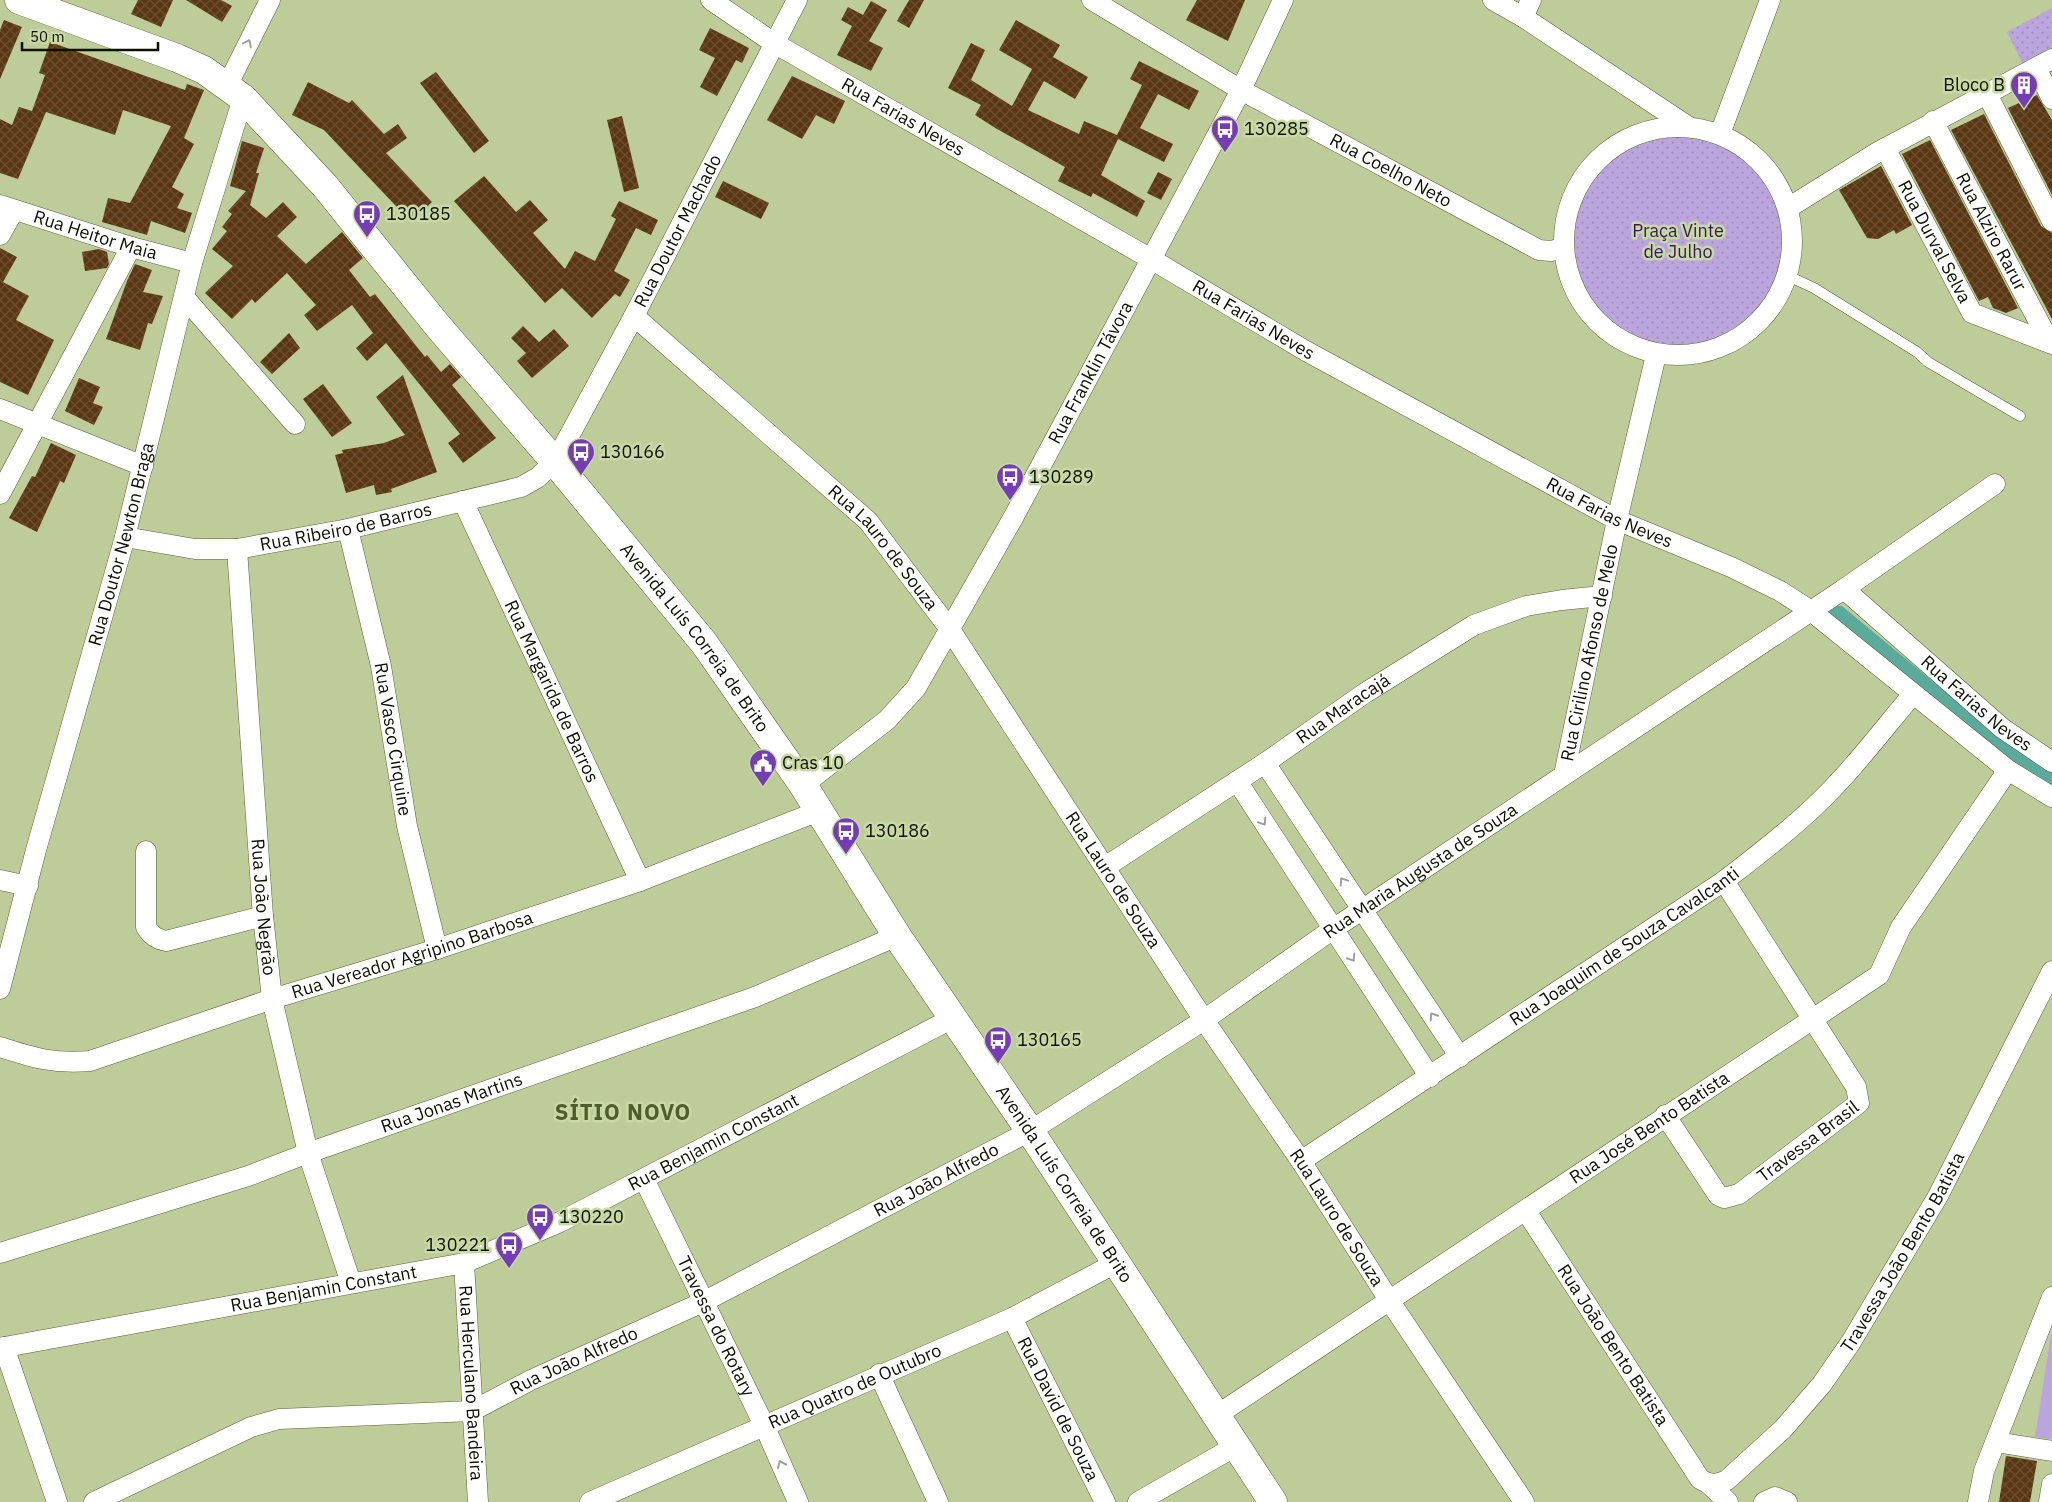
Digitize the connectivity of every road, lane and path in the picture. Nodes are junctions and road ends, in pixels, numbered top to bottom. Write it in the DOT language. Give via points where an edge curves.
graph roads {
  1 [pos="18,0"];
  2 [pos="712,0"];
  3 [pos="797,0"];
  4 [pos="1092,0"];
  5 [pos="1283,0"];
  6 [pos="1493,0"];
  7 [pos="1770,0"];
  8 [pos="263,2"];
  9 [pos="1527,9"];
  10 [pos="774,44"];
  11 [pos="2044,64"];
  12 [pos="1241,90"];
  13 [pos="235,92"];
  14 [pos="1987,94"];
  15 [pos="2052,99"];
  16 [pos="1933,121"];
  17 [pos="1689,127"];
  18 [pos="1720,134"];
  19 [pos="1885,148"];
  20 [pos="7,208"];
  21 [pos="1788,208"];
  22 [pos="2052,221"];
  23 [pos="0,235"];
  24 [pos="131,247"];
  25 [pos="1563,248"];
  26 [pos="1151,259"];
  27 [pos="192,263"];
  28 [pos="1786,275"];
  29 [pos="184,297"];
  30 [pos="634,316"];
  31 [pos="2051,343"];
  32 [pos="1656,355"];
  33 [pos="0,409"];
  34 [pos="2020,416"];
  35 [pos="38,422"];
  36 [pos="295,424"];
  37 [pos="555,462"];
  38 [pos="143,466"];
  39 [pos="1995,484"];
  40 [pos="0,494"];
  41 [pos="463,501"];
  42 [pos="1617,520"];
  43 [pos="348,529"];
  44 [pos="125,537"];
  45 [pos="237,549"];
  46 [pos="1844,589"];
  47 [pos="1602,596"];
  48 [pos="1811,611"];
  49 [pos="950,628"];
  50 [pos="1913,694"];
  51 [pos="2052,762"];
  52 [pos="1265,763"];
  53 [pos="2008,770"];
  54 [pos="1564,775"];
  55 [pos="1236,781"];
  56 [pos="803,785"];
  57 [pos="2052,797"];
  58 [pos="819,811"];
  59 [pos="146,851"];
  60 [pos="1105,867"];
  61 [pos="0,880"];
  62 [pos="640,881"];
  63 [pos="1724,881"];
  64 [pos="28,886"];
  65 [pos="1362,910"];
  66 [pos="262,916"];
  67 [pos="1333,929"];
  68 [pos="897,936"];
  69 [pos="437,949"];
  70 [pos="2052,971"];
  71 [pos="0,989"];
  72 [pos="272,999"];
  73 [pos="952,1018"];
  74 [pos="1813,1019"];
  75 [pos="1204,1020"];
  76 [pos="0,1047"];
  77 [pos="1460,1057"];
  78 [pos="1430,1076"];
  79 [pos="1665,1115"];
  80 [pos="1030,1132"];
  81 [pos="308,1153"];
  82 [pos="1301,1161"];
  83 [pos="644,1179"];
  84 [pos="1526,1211"];
  85 [pos="0,1253"];
  86 [pos="464,1262"];
  87 [pos="1116,1263"];
  88 [pos="351,1283"];
  89 [pos="2052,1298"];
  90 [pos="1389,1300"];
  91 [pos="703,1302"];
  92 [pos="1012,1318"];
  93 [pos="2,1348"];
  94 [pos="879,1374"];
  95 [pos="472,1411"];
  96 [pos="1217,1415"];
  97 [pos="764,1425"];
  98 [pos="1996,1442"];
  99 [pos="1236,1446"];
  100 [pos="2052,1451"];
  101 [pos="1705,1482"];
  102 [pos="2052,1484"];
  103 [pos="57,1502"];
  104 [pos="94,1502"];
  105 [pos="478,1502"];
  106 [pos="590,1502"];
  107 [pos="798,1502"];
  108 [pos="938,1502"];
  109 [pos="1104,1502"];
  110 [pos="1138,1502"];
  111 [pos="1273,1502"];
  112 [pos="1524,1502"];
  113 [pos="1728,1502"];
  114 [pos="1764,1502"];
  115 [pos="1787,1502"];
  116 [pos="1978,1502"];
  117 [pos="2049,1502"];
  1 -- 13 [label="main road, Avenida Luís Correia de Brito" via="177,58 204,70"];
  2 -- 10 [label="street, Rua Farias Neves"];
  3 -- 10 [label="street, Rua Doutor Machado"];
  4 -- 12 [label="street, Rua Coelho Neto"];
  5 -- 12 [label="street, Rua Franklin Távora"];
  6 -- 9 [label="street"];
  7 -- 18 [label="street"];
  13 -- 8 [label="street, Rua Doutor Newton Braga, one-way"];
  9 -- 17 [label="street"];
  10 -- 26 [label="street, Rua Farias Neves"];
  10 -- 30 [label="street, Rua Doutor Machado"];
  11 -- 14 [label="street"];
  11 -- 15 [label="street"];
  12 -- 25 [label="street, Rua Coelho Neto" via="1539,250"];
  12 -- 26 [label="street, Rua Franklin Távora"];
  13 -- 27 [label="street, Rua Doutor Newton Braga"];
  13 -- 37 [label="main road, Avenida Luís Correia de Brito" via="325,186 437,325"];
  14 -- 16 [label="street"];
  14 -- 22 [label="street"];
  16 -- 19 [label="street"];
  16 -- 31 [label="street, Rua Alziro Rarur"];
  17 -- 18 [label="street"];
  17 -- 25 [label="street" via="1666,127 1630,137 1607,151 1587,171 1575,190 1566,212"];
  18 -- 21 [label="street" via="1754,155 1775,180"];
  19 -- 21 [label="street"];
  19 -- 31 [label="street, Rua Durval Selva" via="1972,313"];
  20 -- 23 [label="street"];
  20 -- 24 [label="street, Rua Heitor Maia"];
  21 -- 28 [label="street" via="1792,241 1791,262"];
  24 -- 27 [label="street, Rua Heitor Maia"];
  24 -- 35 [label="street"];
  25 -- 32 [label="street" via="1570,284 1592,318 1622,343"];
  26 -- 42 [label="street, Rua Farias Neves" via="1306,350"];
  26 -- 49 [label="street, Rua Franklin Távora" via="1013,518"];
  27 -- 29 [label="street, Rua Doutor Newton Braga"];
  28 -- 32 [label="street" via="1780,294 1755,326 1725,346 1688,356"];
  28 -- 34 [label="lane" via="1814,288 1928,362"];
  29 -- 36 [label="street"];
  29 -- 38 [label="street, Rua Doutor Newton Braga"];
  30 -- 37 [label="street, Rua Doutor Machado"];
  30 -- 49 [label="street, Rua Lauro de Souza" via="868,521"];
  32 -- 42 [label="street, Rua Cirilino Afonso de Melo"];
  33 -- 35 [label="street"];
  35 -- 38 [label="street"];
  35 -- 40 [label="street"];
  37 -- 41 [label="street, Rua Ribeiro de Barros" via="521,487"];
  37 -- 56 [label="main road, Avenida Luís Correia de Brito" via="704,643"];
  38 -- 44 [label="street, Rua Doutor Newton Braga"];
  39 -- 46 [label="street"];
  41 -- 43 [label="street, Rua Ribeiro de Barros"];
  41 -- 62 [label="street, Rua Margarida de Barros"];
  42 -- 47 [label="street, Rua Cirilino Afonso de Melo"];
  42 -- 48 [label="street, Rua Farias Neves" via="1731,567 1780,591"];
  43 -- 45 [label="street, Rua Ribeiro de Barros"];
  43 -- 69 [label="street, Rua Vasco Cirquine" via="381,666 408,826"];
  44 -- 45 [label="street, Rua Ribeiro de Barros" via="195,549"];
  44 -- 64 [label="street, Rua Doutor Newton Braga" via="38,840"];
  45 -- 66 [label="street, Rua João Negrão"];
  46 -- 48 [label="street"];
  46 -- 51 [label="street, Rua Farias Neves" via="2002,728"];
  47 -- 52 [label="street, Rua Maracajá" via="1526,606 1474,625 1365,693"];
  47 -- 54 [label="street, Rua Cirilino Afonso de Melo"];
  48 -- 50 [label="street, Rua Farias Neves"];
  48 -- 54 [label="street, Rua Maria Augusta de Souza"];
  49 -- 56 [label="street, Rua Franklin Távora" via="903,705"];
  49 -- 60 [label="street, Rua Lauro de Souza"];
  50 -- 53 [label="street, Rua Farias Neves"];
  50 -- 63 [label="street, Rua Joaquim de Souza Cavalcanti" via="1816,805"];
  52 -- 55 [label="street, Rua Maracajá"];
  65 -- 52 [label="street, one-way"];
  53 -- 57 [label="street, Rua Farias Neves"];
  53 -- 74 [label="street, Rua José Bento Batista" via="1901,927 1879,975"];
  54 -- 65 [label="street, Rua Maria Augusta de Souza"];
  55 -- 60 [label="street, Rua Maracajá"];
  55 -- 67 [label="street, one-way"];
  56 -- 58 [label="main road, Avenida Luís Correia de Brito"];
  58 -- 62 [label="street, Rua Vereador Agripino Barbosa"];
  58 -- 68 [label="main road, Avenida Luís Correia de Brito"];
  59 -- 66 [label="street" via="146,927 158,939 166,941"];
  60 -- 75 [label="street, Rua Lauro de Souza"];
  61 -- 64 [label="street"];
  62 -- 69 [label="street, Rua Vereador Agripino Barbosa"];
  63 -- 74 [label="street, Travessa Brasil"];
  63 -- 77 [label="street, Rua Joaquim de Souza Cavalcanti"];
  64 -- 71 [label="street, Rua Doutor Newton Braga"];
  65 -- 67 [label="street, Rua Maria Augusta de Souza"];
  77 -- 65 [label="street, one-way"];
  66 -- 72 [label="street, Rua João Negrão"];
  67 -- 75 [label="street, Rua Maria Augusta de Souza"];
  67 -- 78 [label="street, one-way"];
  68 -- 73 [label="main road, Avenida Luís Correia de Brito"];
  68 -- 81 [label="street, Rua Jonas Martins" via="755,997"];
  69 -- 72 [label="street, Rua Vereador Agripino Barbosa"];
  70 -- 101 [label="street, Travessa João Bento Batista" via="1938,1196 1851,1342 1822,1384 1783,1429 1727,1480 1719,1484"];
  72 -- 76 [label="street, Rua Vereador Agripino Barbosa" via="90,1061 42,1060"];
  72 -- 81 [label="street, Rua João Negrão"];
  73 -- 80 [label="main road, Avenida Luís Correia de Brito"];
  73 -- 83 [label="street, Rua Benjamin Constant"];
  74 -- 79 [label="street, Rua José Bento Batista"];
  74 -- 79 [label="street, Travessa Brasil" via="1856,1087 1859,1103 1739,1194 1724,1198 1718,1195"];
  75 -- 80 [label="street, Rua Maria Augusta de Souza"];
  75 -- 82 [label="street, Rua Lauro de Souza"];
  77 -- 78 [label="street, Rua Joaquim de Souza Cavalcanti"];
  78 -- 82 [label="street, Rua Joaquim de Souza Cavalcanti"];
  79 -- 84 [label="street, Rua José Bento Batista"];
  80 -- 87 [label="main road, Avenida Luís Correia de Brito"];
  80 -- 91 [label="street, Rua João Alfredo"];
  81 -- 85 [label="street, Rua Jonas Martins" via="248,1176"];
  81 -- 88 [label="street, Rua João Negrão"];
  82 -- 90 [label="street, Rua Lauro de Souza"];
  83 -- 86 [label="street, Rua Benjamin Constant" via="560,1222"];
  83 -- 91 [label="street, Travessa do Rotary"];
  84 -- 90 [label="street, Rua José Bento Batista"];
  84 -- 101 [label="street, Rua João Bento Batista"];
  86 -- 88 [label="street, Rua Benjamin Constant"];
  86 -- 95 [label="street, Rua Herculano Bandeira"];
  87 -- 92 [label="street, Rua Quatro de Outubro"];
  87 -- 96 [label="main road, Avenida Luís Correia de Brito"];
  88 -- 93 [label="street, Rua Benjamin Constant"];
  89 -- 98 [label="street"];
  90 -- 96 [label="street, Rua José Bento Batista"];
  90 -- 112 [label="street, Rua Lauro de Souza"];
  91 -- 95 [label="street, Rua João Alfredo" via="531,1380"];
  91 -- 97 [label="street, Travessa do Rotary"];
  92 -- 94 [label="street, Rua Quatro de Outubro"];
  92 -- 109 [label="street, Rua David de Souza"];
  93 -- 103 [label="street"];
  94 -- 97 [label="street, Rua Quatro de Outubro"];
  94 -- 108 [label="street"];
  95 -- 104 [label="street, Rua João Alfredo" via="279,1419 251,1427"];
  95 -- 105 [label="street, Rua Herculano Bandeira"];
  96 -- 99 [label="main road, Avenida Luís Correia de Brito"];
  97 -- 106 [label="street, Rua Quatro de Outubro"];
  107 -- 97 [label="street, Travessa do Rotary, one-way"];
  98 -- 100 [label="street"];
  98 -- 116 [label="street" via="1984,1471"];
  99 -- 110 [label="street"];
  99 -- 111 [label="main road, Avenida Luís Correia de Brito"];
  101 -- 113 [label="street, Rua João Bento Batista"];
  102 -- 117 [label="street"];
  114 -- 115 [label="street" via="1775,1497"];
}
